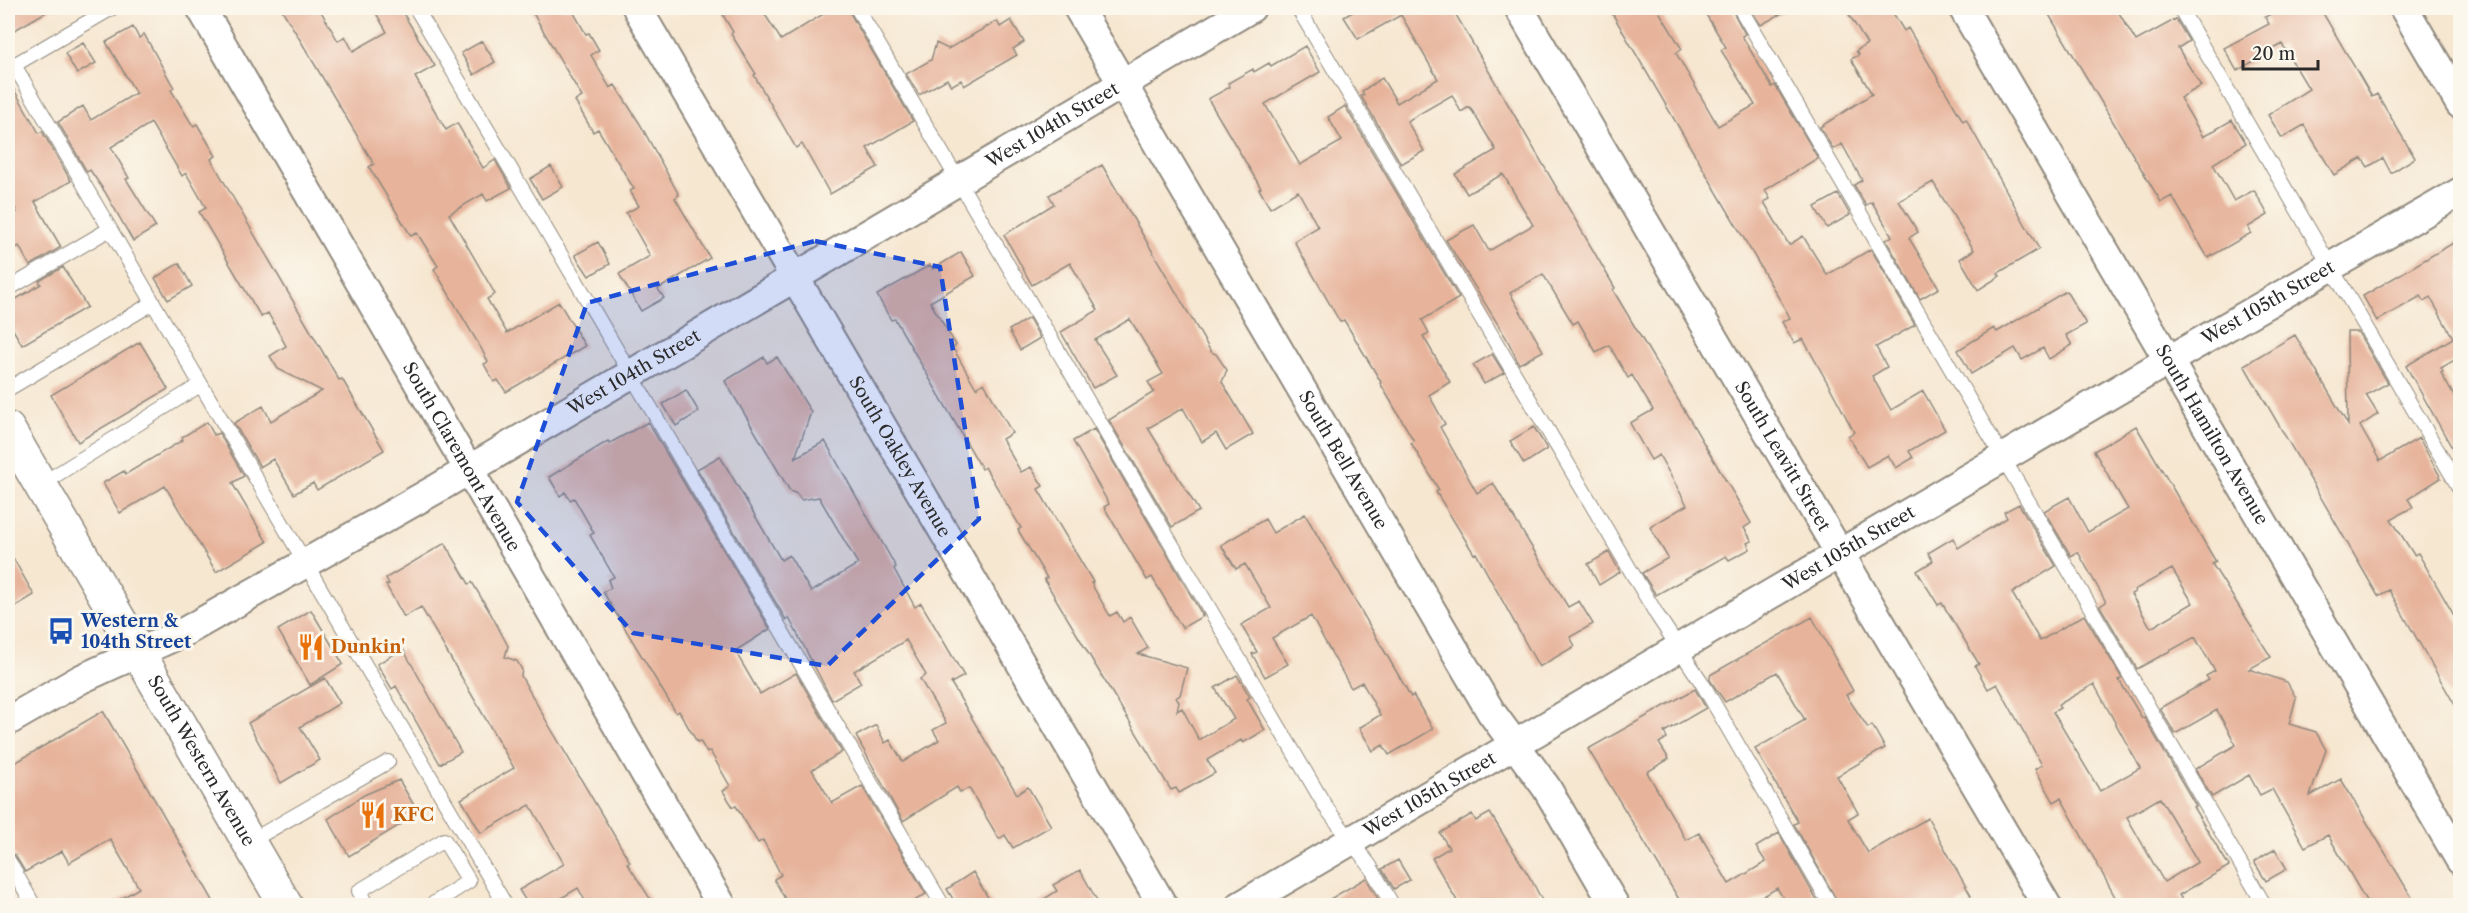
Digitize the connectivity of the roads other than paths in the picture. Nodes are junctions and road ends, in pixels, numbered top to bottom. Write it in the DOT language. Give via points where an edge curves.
graph roads {
  1 [pos="112,8"];
  2 [pos="201,8"];
  3 [pos="416,8"];
  4 [pos="637,8"];
  5 [pos="857,8"];
  6 [pos="1078,8"];
  7 [pos="1251,8"];
  8 [pos="1298,8"];
  9 [pos="1519,8"];
  10 [pos="1740,8"];
  11 [pos="1964,8"];
  12 [pos="2180,8"];
  13 [pos="2404,8"];
  14 [pos="1122,83"];
  15 [pos="2460,104"];
  16 [pos="958,180"];
  17 [pos="2460,192"];
  18 [pos="110,229"];
  19 [pos="2331,267"];
  20 [pos="795,276"];
  21 [pos="8,289"];
  22 [pos="153,303"];
  23 [pos="2169,360"];
  24 [pos="631,374"];
  25 [pos="201,385"];
  26 [pos="8,389"];
  27 [pos="8,429"];
  28 [pos="2003,457"];
  29 [pos="469,469"];
  30 [pos="40,485"];
  31 [pos="2460,489"];
  32 [pos="1841,552"];
  33 [pos="304,564"];
  34 [pos="1678,648"];
  35 [pos="138,652"];
  36 [pos="8,721"];
  37 [pos="1516,745"];
  38 [pos="388,762"];
  39 [pos="1351,840"];
  40 [pos="249,842"];
  41 [pos="8,860"];
  42 [pos="2460,860"];
  43 [pos="721,905"];
  44 [pos="34,906"];
  45 [pos="286,906"];
  46 [pos="368,906"];
  47 [pos="430,906"];
  48 [pos="506,906"];
  49 [pos="943,906"];
  50 [pos="1163,906"];
  51 [pos="1240,906"];
  52 [pos="1393,906"];
  53 [pos="1615,906"];
  54 [pos="1831,906"];
  55 [pos="2047,906"];
  56 [pos="2265,906"];
  1 -- 18 [label="lane" via="14,65"];
  2 -- 29 [label="street, South Claremont Avenue"];
  3 -- 24 [label="lane"];
  4 -- 20 [label="street, South Oakley Avenue"];
  5 -- 16 [label="lane"];
  6 -- 14 [label="street, South Bell Avenue"];
  7 -- 14 [label="street, West 104th Street"];
  8 -- 34 [label="lane"];
  9 -- 32 [label="street, South Leavitt Street"];
  10 -- 28 [label="lane"];
  11 -- 23 [label="street, South Hamilton Avenue"];
  12 -- 19 [label="lane"];
  13 -- 15 [label="street"];
  14 -- 16 [label="street, West 104th Street"];
  14 -- 37 [label="street, South Bell Avenue" via="1491,712"];
  16 -- 20 [label="street, West 104th Street"];
  16 -- 39 [label="lane" via="1327,808"];
  17 -- 19 [label="street, West 105th Street"];
  18 -- 21 [label="lane"];
  18 -- 22 [label="lane"];
  19 -- 23 [label="street, West 105th Street"];
  19 -- 31 [label="lane"];
  20 -- 24 [label="street, West 104th Street"];
  20 -- 50 [label="street, South Oakley Avenue"];
  22 -- 25 [label="lane"];
  22 -- 26 [label="lane"];
  23 -- 28 [label="street, West 105th Street"];
  23 -- 42 [label="street, South Hamilton Avenue"];
  24 -- 29 [label="street, West 104th Street"];
  24 -- 49 [label="lane"];
  25 -- 30 [label="lane"];
  25 -- 33 [label="lane"];
  27 -- 30 [label="main road, South Western Avenue"];
  28 -- 32 [label="street, West 105th Street"];
  28 -- 56 [label="lane"];
  29 -- 33 [label="street, West 104th Street"];
  29 -- 43 [label="street, South Claremont Avenue"];
  30 -- 35 [label="main road, South Western Avenue"];
  32 -- 34 [label="street, West 105th Street"];
  32 -- 55 [label="street, South Leavitt Street"];
  33 -- 35 [label="street, West 104th Street" via="186,631"];
  33 -- 48 [label="lane"];
  34 -- 37 [label="street, West 105th Street"];
  34 -- 54 [label="lane"];
  35 -- 36 [label="street, West 104th Street"];
  35 -- 40 [label="main road, South Western Avenue"];
  37 -- 39 [label="street, West 105th Street"];
  37 -- 53 [label="street, South Bell Avenue" via="1546,787"];
  38 -- 40 [label="lane"];
  39 -- 51 [label="street, West 105th Street"];
  39 -- 52 [label="lane"];
  40 -- 45 [label="main road, South Western Avenue"];
  41 -- 44 [label="lane"];
  46 -- 47 [label="lane" via="358,891 444,840 469,881"];
}
